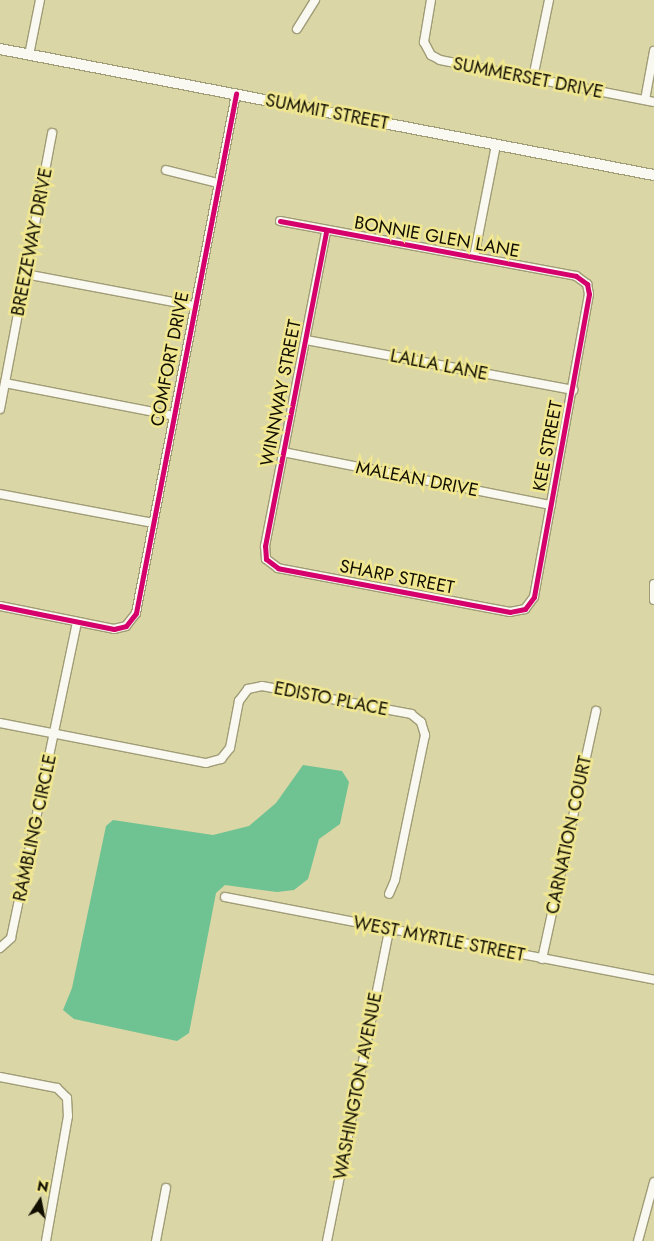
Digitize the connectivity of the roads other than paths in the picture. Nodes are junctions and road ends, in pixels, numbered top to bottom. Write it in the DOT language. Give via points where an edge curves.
graph roads {
  1 [pos="40,0"];
  2 [pos="315,0"];
  3 [pos="431,0"];
  4 [pos="549,0"];
  5 [pos="297,29"];
  6 [pos="0,49"];
  7 [pos="654,51"];
  8 [pos="29,55"];
  9 [pos="533,78"];
  10 [pos="236,94"];
  11 [pos="645,100"];
  12 [pos="654,102"];
  13 [pos="52,133"];
  14 [pos="496,145"];
  15 [pos="166,170"];
  16 [pos="654,175"];
  17 [pos="218,183"];
  18 [pos="280,221"];
  19 [pos="326,231"];
  20 [pos="474,257"];
  21 [pos="25,274"];
  22 [pos="587,284"];
  23 [pos="194,306"];
  24 [pos="306,340"];
  25 [pos="5,383"];
  26 [pos="573,390"];
  27 [pos="0,410"];
  28 [pos="174,416"];
  29 [pos="283,452"];
  30 [pos="0,494"];
  31 [pos="551,506"];
  32 [pos="153,523"];
  33 [pos="266,560"];
  34 [pos="654,584"];
  35 [pos="654,600"];
  36 [pos="0,606"];
  37 [pos="525,609"];
  38 [pos="77,622"];
  39 [pos="596,711"];
  40 [pos="0,724"];
  41 [pos="55,732"];
  42 [pos="389,894"];
  43 [pos="225,897"];
  44 [pos="389,930"];
  45 [pos="0,948"];
  46 [pos="542,959"];
  47 [pos="654,980"];
  48 [pos="0,1077"];
  49 [pos="654,1182"];
  50 [pos="166,1188"];
  51 [pos="46,1241"];
  52 [pos="156,1241"];
  53 [pos="327,1241"];
  54 [pos="638,1241"];
  1 -- 8 [label="street"];
  2 -- 5 [label="street"];
  3 -- 9 [label="street, SUMMERSET DRIVE" via="424,42 431,55 447,63"];
  4 -- 9 [label="street"];
  6 -- 8 [label="street, SUMMIT STREET"];
  7 -- 11 [label="street"];
  8 -- 10 [label="street, SUMMIT STREET"];
  9 -- 11 [label="street, SUMMERSET DRIVE"];
  10 -- 14 [label="street, SUMMIT STREET"];
  10 -- 17 [label="street, COMFORT DRIVE"];
  11 -- 12 [label="street, SUMMERSET DRIVE"];
  13 -- 21 [label="street, BREEZEWAY DRIVE"];
  14 -- 16 [label="street, SUMMIT STREET"];
  14 -- 20 [label="street"];
  15 -- 17 [label="street"];
  17 -- 23 [label="street, COMFORT DRIVE"];
  18 -- 19 [label="street, BONNIE GLEN LANE"];
  19 -- 20 [label="street, BONNIE GLEN LANE"];
  19 -- 24 [label="street, WINNWAY STREET"];
  20 -- 22 [label="street, BONNIE GLEN LANE" via="576,276"];
  21 -- 23 [label="street"];
  21 -- 25 [label="street, BREEZEWAY DRIVE"];
  22 -- 26 [label="street, KEE STREET" via="589,294"];
  23 -- 28 [label="street, COMFORT DRIVE"];
  24 -- 26 [label="street, LALLA LANE"];
  24 -- 29 [label="street, WINNWAY STREET"];
  25 -- 27 [label="street, BREEZEWAY DRIVE"];
  25 -- 28 [label="street"];
  26 -- 31 [label="street, KEE STREET"];
  28 -- 32 [label="street, COMFORT DRIVE"];
  29 -- 31 [label="street, MALEAN DRIVE"];
  29 -- 33 [label="street, WINNWAY STREET" via="265,546"];
  30 -- 32 [label="street"];
  31 -- 37 [label="street, KEE STREET" via="534,597"];
  32 -- 38 [label="street, COMFORT DRIVE" via="136,613 126,626 114,629"];
  33 -- 37 [label="street, SHARP STREET" via="287,570 510,612"];
  34 -- 35 [label="street"];
  36 -- 38 [label="street"];
  38 -- 41 [label="street, RAMBLING CIRCLE"];
  39 -- 46 [label="street, CARNATION COURT"];
  40 -- 41 [label="street, RAMBLING CIRCLE"];
  41 -- 42 [label="street, EDISTO PLACE" via="206,763 221,759 230,748 238,701 248,688 262,686 411,714 421,722 425,735 395,880"];
  41 -- 45 [label="street, RAMBLING CIRCLE" via="12,938"];
  43 -- 44 [label="street, WEST MYRTLE STREET"];
  44 -- 46 [label="street, WEST MYRTLE STREET"];
  44 -- 53 [label="street, WASHINGTON AVENUE"];
  46 -- 47 [label="street, WEST MYRTLE STREET"];
  48 -- 51 [label="street" via="57,1088 67,1098 68,1116"];
  49 -- 54 [label="street"];
  50 -- 52 [label="street"];
}
